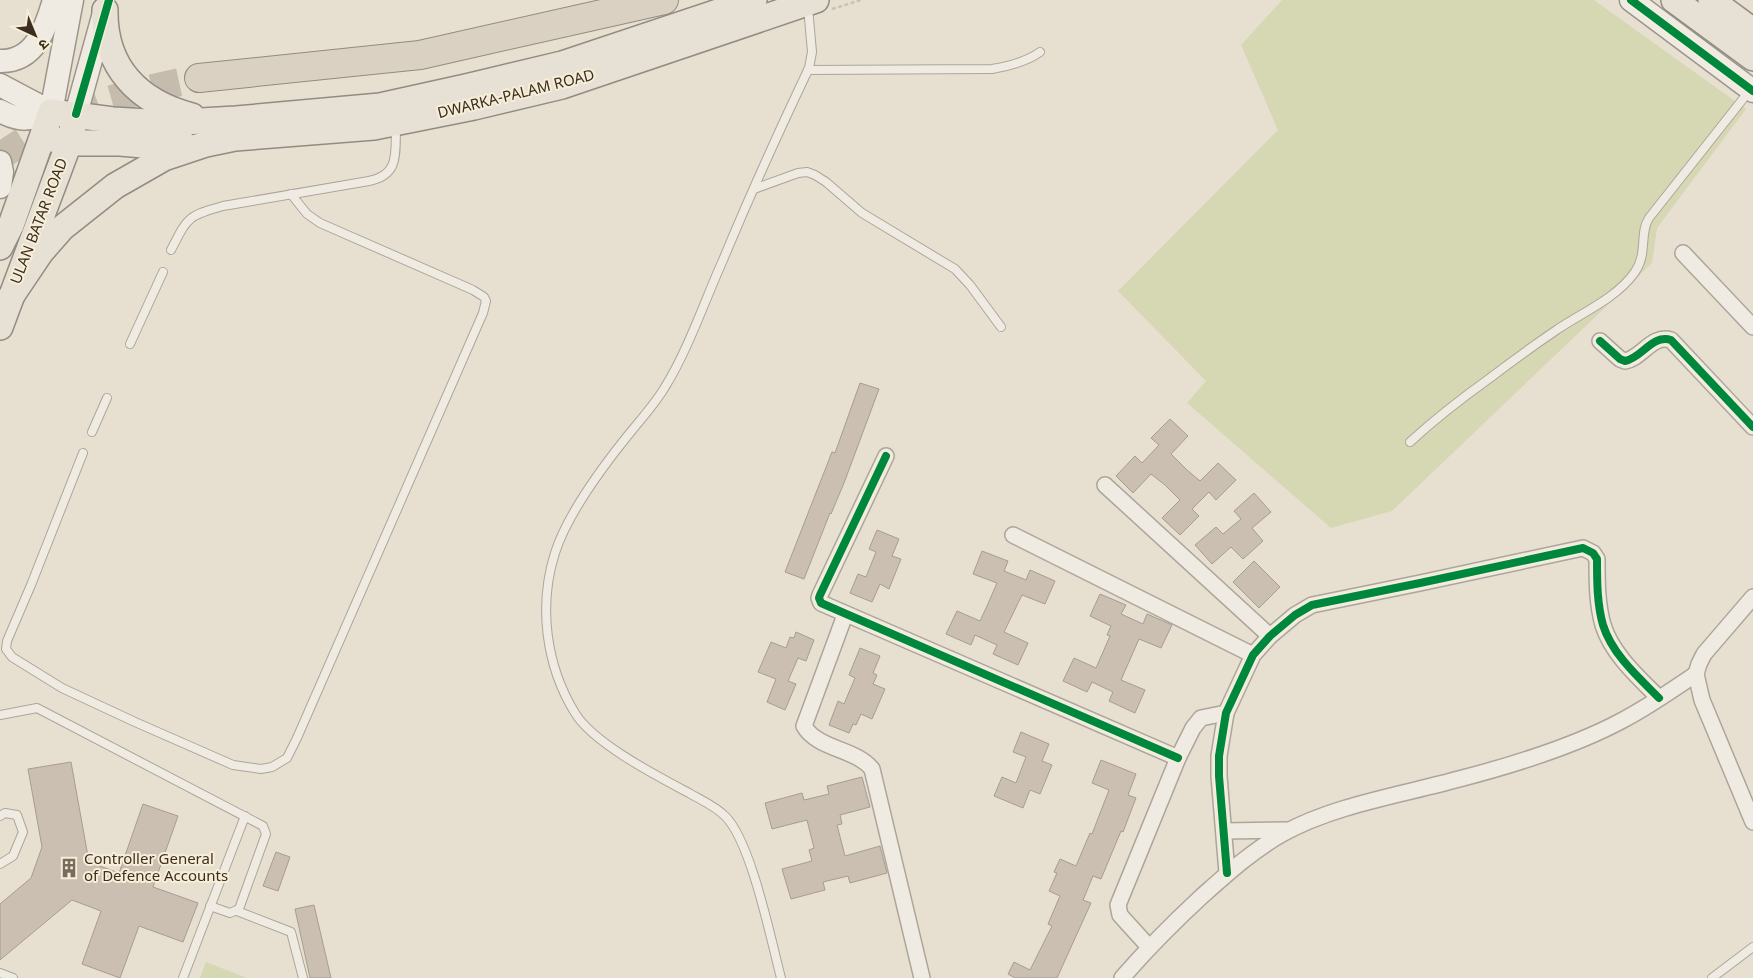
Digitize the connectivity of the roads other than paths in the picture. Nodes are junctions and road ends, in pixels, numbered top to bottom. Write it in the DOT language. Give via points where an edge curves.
graph roads {
  1 [pos="54,0"];
  2 [pos="72,0"];
  3 [pos="664,0"];
  4 [pos="754,0"];
  5 [pos="1631,0"];
  6 [pos="1674,0"];
  7 [pos="1711,0"];
  8 [pos="812,1"];
  9 [pos="107,5"];
  10 [pos="1753,31"];
  11 [pos="1040,52"];
  12 [pos="1753,58"];
  13 [pos="0,61"];
  14 [pos="808,70"];
  15 [pos="199,78"];
  16 [pos="0,85"];
  17 [pos="1752,90"];
  18 [pos="0,111"];
  19 [pos="51,112"];
  20 [pos="76,114"];
  21 [pos="396,123"];
  22 [pos="0,128"];
  23 [pos="207,132"];
  24 [pos="43,138"];
  25 [pos="69,142"];
  26 [pos="0,162"];
  27 [pos="0,188"];
  28 [pos="754,189"];
  29 [pos="291,194"];
  30 [pos="0,247"];
  31 [pos="172,250"];
  32 [pos="1683,253"];
  33 [pos="163,272"];
  34 [pos="10,298"];
  35 [pos="1751,320"];
  36 [pos="1001,326"];
  37 [pos="0,327"];
  38 [pos="1600,341"];
  39 [pos="130,344"];
  40 [pos="107,398"];
  41 [pos="1753,427"];
  42 [pos="92,432"];
  43 [pos="1410,442"];
  44 [pos="83,452"];
  45 [pos="886,456"];
  46 [pos="1105,485"];
  47 [pos="1013,535"];
  48 [pos="1753,597"];
  49 [pos="846,615"];
  50 [pos="1270,636"];
  51 [pos="1253,655"];
  52 [pos="1696,674"];
  53 [pos="1659,698"];
  54 [pos="1226,712"];
  55 [pos="0,715"];
  56 [pos="1178,758"];
  57 [pos="0,816"];
  58 [pos="245,816"];
  59 [pos="1753,822"];
  60 [pos="1290,830"];
  61 [pos="1224,831"];
  62 [pos="0,864"];
  63 [pos="1228,874"];
  64 [pos="210,906"];
  65 [pos="237,911"];
  66 [pos="1149,947"];
  67 [pos="1753,947"];
  68 [pos="0,973"];
  69 [pos="13,978"];
  70 [pos="183,978"];
  71 [pos="303,978"];
  72 [pos="781,978"];
  73 [pos="922,978"];
  74 [pos="1122,978"];
  75 [pos="1712,978"];
  1 -- 13 [label="street" via="37,43 18,58"];
  2 -- 19 [label="street"];
  3 -- 15 [label="highway" via="420,55"];
  4 -- 23 [label="main road" via="562,64 466,88 380,106"];
  5 -- 17 [label="street"];
  6 -- 12 [label="main road"];
  7 -- 10 [label="main road"];
  8 -- 14 [label="lane" via="812,52"];
  8 -- 21 [label="main road, DWARKA-PALAM ROAD" via="562,86"];
  9 -- 20 [label="street"];
  9 -- 23 [label="main road" via="105,27 112,53 125,75 138,90 159,105"];
  11 -- 14 [label="lane" via="1022,62 992,69"];
  14 -- 28 [label="lane"];
  16 -- 19 [label="street"];
  17 -- 43 [label="lane" via="1649,218 1645,226 1642,257 1624,284 1441,413"];
  18 -- 19 [label="street" via="20,119"];
  19 -- 20 [label="main road"];
  19 -- 24 [label="main road, ULAN BATAR ROAD"];
  20 -- 23 [label="main road"];
  20 -- 25 [label="main road, ULAN BATAR ROAD"];
  21 -- 23 [label="main road, DWARKA-PALAM ROAD" via="236,138"];
  21 -- 29 [label="lane" via="394,164 385,175 369,181"];
  22 -- 24 [label="street"];
  23 -- 25 [label="main road" via="155,146"];
  23 -- 34 [label="main road" via="92,202 41,252"];
  24 -- 25 [label="main road"];
  24 -- 30 [label="main road, ULAN BATAR ROAD"];
  25 -- 34 [label="main road, ULAN BATAR ROAD"];
  26 -- 27 [label="street"];
  28 -- 36 [label="lane" via="798,173 815,175 862,213 955,269"];
  28 -- 72 [label="lane" via="665,388 597,477 568,523 555,551 547,585 547,632 553,666 575,714 588,730 640,765 714,807 733,826 757,887"];
  29 -- 31 [label="lane" via="196,214 187,220"];
  29 -- 44 [label="lane" via="320,223 474,290 486,301 297,738 287,758 280,763 261,769 234,765 62,688 8,653 7,641"];
  32 -- 35 [label="street"];
  33 -- 39 [label="lane"];
  34 -- 37 [label="main road, ULAN BATAR ROAD"];
  38 -- 41 [label="street" via="1626,361 1657,340 1671,340"];
  40 -- 42 [label="lane"];
  45 -- 49 [label="street" via="819,598 823,605"];
  46 -- 50 [label="street"];
  47 -- 51 [label="street"];
  48 -- 52 [label="street" via="1704,654"];
  49 -- 56 [label="street"];
  49 -- 73 [label="street" via="804,726 814,737 865,762 872,769"];
  50 -- 51 [label="street"];
  50 -- 53 [label="street" via="1312,604 1583,548 1597,559 1600,614 1608,638 1616,652"];
  51 -- 54 [label="street"];
  52 -- 53 [label="street"];
  52 -- 59 [label="street" via="1702,700"];
  53 -- 60 [label="street" via="1622,721 1568,745 1460,779 1362,804"];
  54 -- 56 [label="street" via="1197,722"];
  54 -- 61 [label="street" via="1218,776"];
  55 -- 58 [label="lane" via="37,708"];
  56 -- 66 [label="street" via="1118,905 1120,915"];
  57 -- 62 [label="lane" via="5,813 17,815 23,832 13,856"];
  58 -- 64 [label="lane"];
  58 -- 65 [label="lane" via="263,826 266,834"];
  60 -- 61 [label="street"];
  60 -- 63 [label="street" via="1254,852"];
  61 -- 63 [label="street"];
  63 -- 66 [label="street"];
  64 -- 65 [label="lane" via="230,913"];
  64 -- 70 [label="lane"];
  65 -- 71 [label="lane" via="291,932"];
  66 -- 74 [label="street"];
  67 -- 75 [label="lane"];
  68 -- 69 [label="lane"];
}
